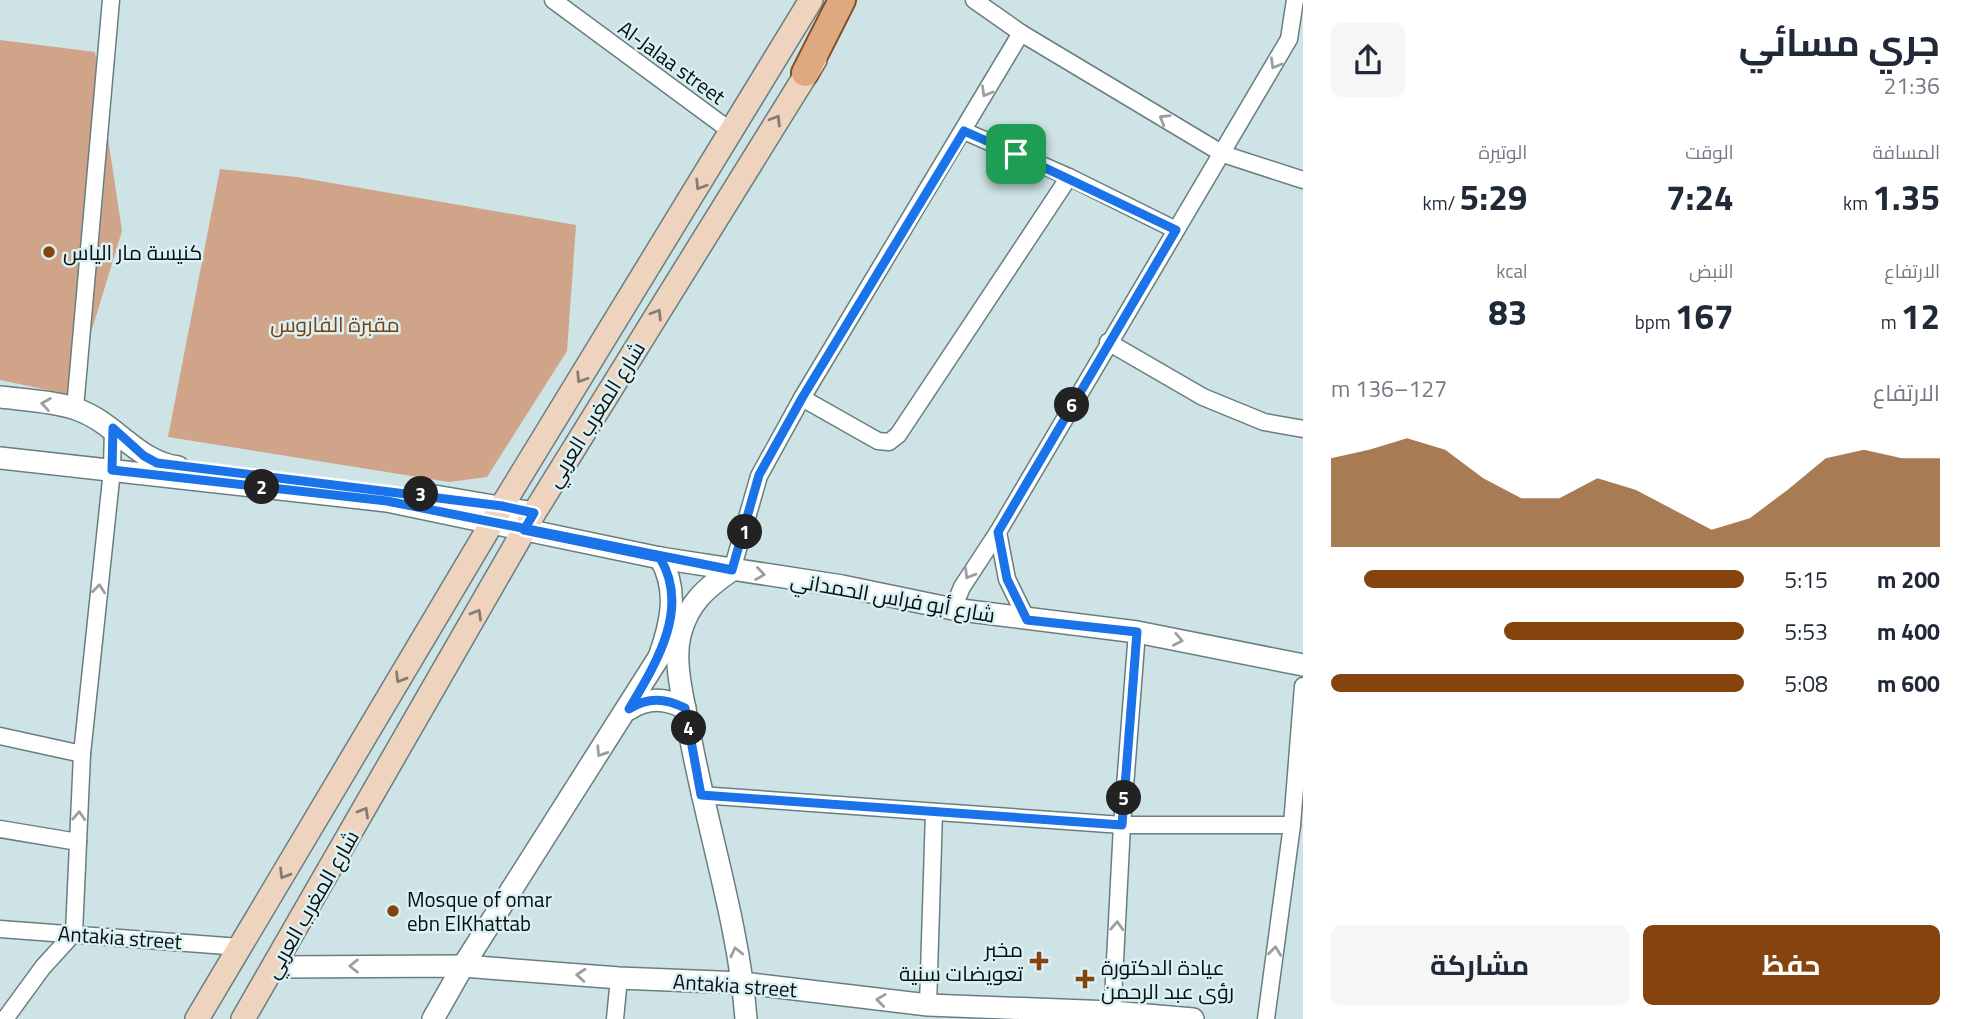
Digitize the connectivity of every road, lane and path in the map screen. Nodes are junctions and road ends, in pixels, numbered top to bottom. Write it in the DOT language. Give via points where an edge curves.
graph roads {
  1 [pos="111,0"];
  2 [pos="553,0"];
  3 [pos="811,0"];
  4 [pos="842,0"];
  5 [pos="857,0"];
  6 [pos="974,0"];
  7 [pos="1295,0"];
  8 [pos="1021,33"];
  9 [pos="805,73"];
  10 [pos="964,131"];
  11 [pos="732,132"];
  12 [pos="1223,154"];
  13 [pos="1069,177"];
  14 [pos="1303,180"];
  15 [pos="1176,230"];
  16 [pos="1108,342"];
  17 [pos="0,397"];
  18 [pos="802,398"];
  19 [pos="75,408"];
  20 [pos="113,428"];
  21 [pos="1303,429"];
  22 [pos="0,458"];
  23 [pos="112,470"];
  24 [pos="498,514"];
  25 [pos="529,522"];
  26 [pos="998,532"];
  27 [pos="660,558"];
  28 [pos="732,570"];
  29 [pos="953,609"];
  30 [pos="1027,620"];
  31 [pos="1137,632"];
  32 [pos="1303,665"];
  33 [pos="1303,686"];
  34 [pos="685,708"];
  35 [pos="629,709"];
  36 [pos="0,736"];
  37 [pos="82,754"];
  38 [pos="701,795"];
  39 [pos="934,811"];
  40 [pos="1122,825"];
  41 [pos="1292,825"];
  42 [pos="0,829"];
  43 [pos="78,842"];
  44 [pos="0,929"];
  45 [pos="74,933"];
  46 [pos="240,947"];
  47 [pos="463,966"];
  48 [pos="275,967"];
  49 [pos="619,978"];
  50 [pos="743,983"];
  51 [pos="928,1005"];
  52 [pos="976,1013"];
  53 [pos="1112,1016"];
  54 [pos="5,1019"];
  55 [pos="197,1019"];
  56 [pos="243,1019"];
  57 [pos="433,1019"];
  58 [pos="615,1019"];
  59 [pos="746,1019"];
  60 [pos="1194,1019"];
  61 [pos="1266,1019"];
  1 -- 19 [label="street"];
  2 -- 11 [label="street, Al-Jalaa street"];
  3 -- 11 [label="main road, شارع المغرب العربي"];
  4 -- 9 [label="main road"];
  5 -- 9 [label="main road, شارع المغرب العربي"];
  6 -- 8 [label="street"];
  7 -- 12 [label="street, one-way" via="1289,39"];
  8 -- 10 [label="street, one-way"];
  12 -- 8 [label="street, one-way"];
  25 -- 9 [label="main road, شارع المغرب العربي, one-way"];
  10 -- 13 [label="street"];
  10 -- 18 [label="street"];
  11 -- 24 [label="main road, شارع المغرب العربي, one-way"];
  12 -- 14 [label="street"];
  12 -- 15 [label="street"];
  13 -- 15 [label="street"];
  13 -- 18 [label="street" via="898,435 889,442 878,441"];
  15 -- 16 [label="street"];
  16 -- 21 [label="street" via="1203,397 1264,422"];
  16 -- 26 [label="street"];
  19 -- 17 [label="street, one-way"];
  18 -- 28 [label="street" via="759,475"];
  19 -- 20 [label="street"];
  20 -- 23 [label="street"];
  20 -- 24 [label="street" via="144,456 173,467 396,491"];
  22 -- 23 [label="street"];
  23 -- 24 [label="street"];
  37 -- 23 [label="street, one-way"];
  24 -- 25 [label="street, شارع أبو فراس الحمداني"];
  24 -- 46 [label="main road, شارع المغرب العربي, one-way"];
  25 -- 27 [label="street, شارع أبو فراس الحمداني"];
  48 -- 25 [label="main road, شارع المغرب العربي, one-way"];
  26 -- 29 [label="street, one-way" via="962,586"];
  26 -- 30 [label="street" via="1007,579"];
  27 -- 28 [label="street, شارع أبو فراس الحمداني"];
  27 -- 35 [label="street" via="670,573 673,594 667,636"];
  28 -- 29 [label="street, شارع أبو فراس الحمداني, one-way"];
  28 -- 34 [label="street" via="693,602 684,623 679,639"];
  29 -- 30 [label="street, شارع أبو فراس الحمداني"];
  30 -- 31 [label="street, شارع أبو فراس الحمداني"];
  31 -- 32 [label="street, شارع أبو فراس الحمداني, one-way"];
  31 -- 40 [label="street"];
  33 -- 41 [label="street"];
  34 -- 35 [label="street" via="654,699"];
  34 -- 38 [label="street"];
  35 -- 47 [label="street, one-way"];
  36 -- 37 [label="street"];
  43 -- 37 [label="street, one-way"];
  38 -- 39 [label="street"];
  50 -- 38 [label="street, one-way"];
  39 -- 40 [label="street"];
  39 -- 51 [label="street"];
  40 -- 41 [label="street"];
  53 -- 40 [label="street, one-way"];
  61 -- 41 [label="street, one-way"];
  42 -- 43 [label="street"];
  43 -- 45 [label="street"];
  44 -- 45 [label="street, Antakia street"];
  45 -- 46 [label="street, Antakia street"];
  45 -- 54 [label="street"];
  46 -- 55 [label="main road, شارع المغرب العربي"];
  47 -- 48 [label="street, Antakia street, one-way"];
  49 -- 47 [label="street, Antakia street, one-way"];
  47 -- 57 [label="street"];
  48 -- 56 [label="main road, شارع المغرب العربي"];
  49 -- 50 [label="street, Antakia street"];
  49 -- 58 [label="street"];
  51 -- 50 [label="street, Antakia street, one-way"];
  50 -- 59 [label="street"];
  51 -- 52 [label="street, Antakia street"];
  52 -- 53 [label="street, Antakia street"];
  53 -- 60 [label="street, Antakia street"];
}
